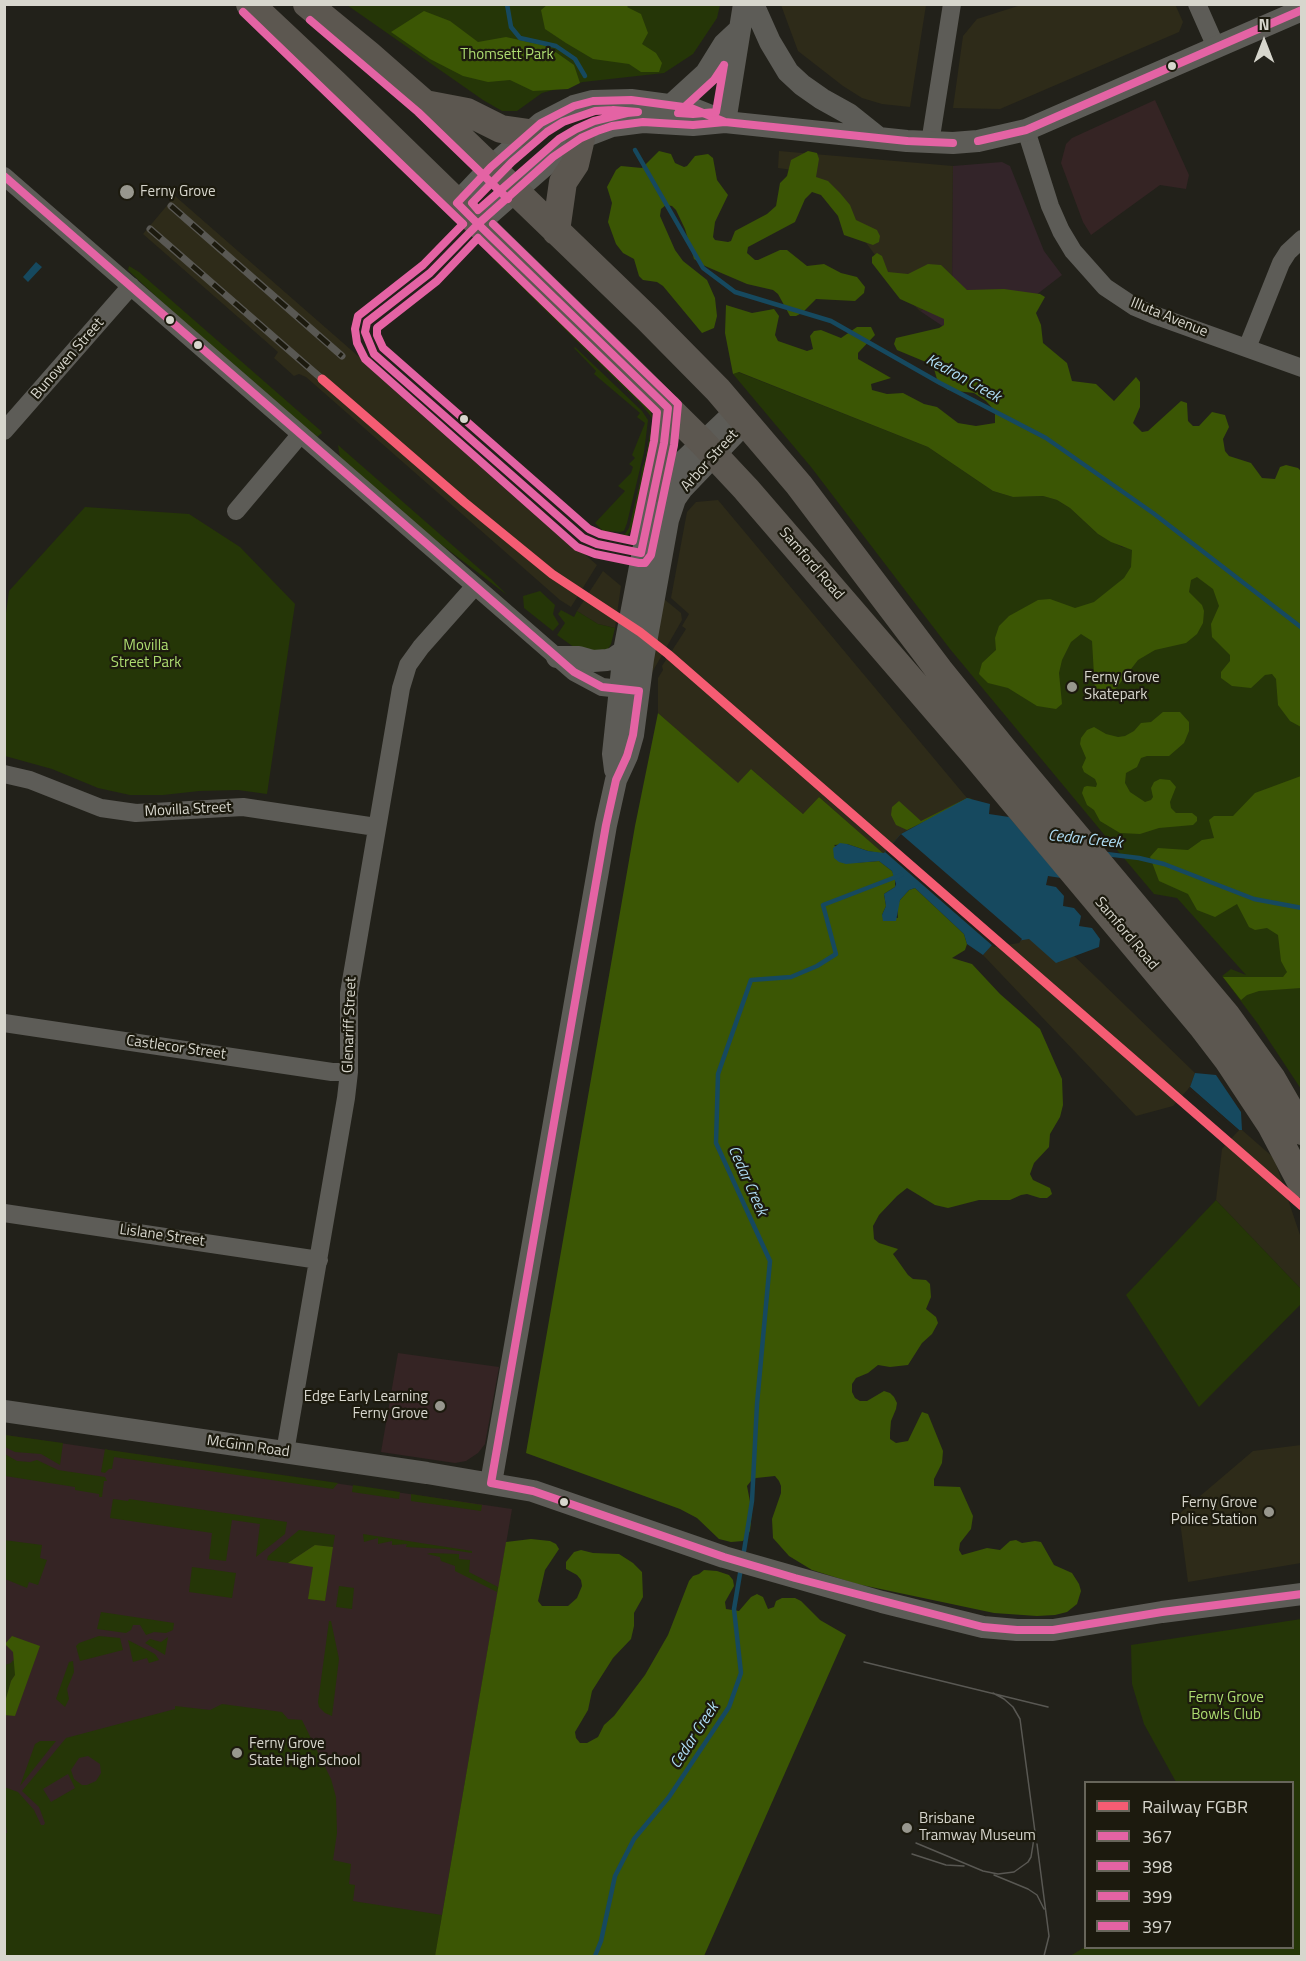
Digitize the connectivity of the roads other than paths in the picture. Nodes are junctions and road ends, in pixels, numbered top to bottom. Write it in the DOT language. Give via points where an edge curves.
graph roads {
  1 [pos="250,4"];
  2 [pos="306,4"];
  3 [pos="744,4"];
  4 [pos="753,4"];
  5 [pos="952,4"];
  6 [pos="1197,4"];
  7 [pos="1302,10"];
  8 [pos="739,30"];
  9 [pos="1216,47"];
  10 [pos="425,104"];
  11 [pos="671,105"];
  12 [pos="725,122"];
  13 [pos="1026,130"];
  14 [pos="529,133"];
  15 [pos="581,138"];
  16 [pos="879,138"];
  17 [pos="930,143"];
  18 [pos="491,167"];
  19 [pos="4,176"];
  20 [pos="515,191"];
  21 [pos="457,203"];
  22 [pos="478,224"];
  23 [pos="556,231"];
  24 [pos="1302,239"];
  25 [pos="130,286"];
  26 [pos="1247,348"];
  27 [pos="1302,368"];
  28 [pos="668,408"];
  29 [pos="740,417"];
  30 [pos="4,431"];
  31 [pos="300,435"];
  32 [pos="708,448"];
  33 [pos="655,488"];
  34 [pos="236,511"];
  35 [pos="475,586"];
  36 [pos="624,651"];
  37 [pos="557,657"];
  38 [pos="629,690"];
  39 [pos="4,774"];
  40 [pos="376,827"];
  41 [pos="4,1023"];
  42 [pos="348,1072"];
  43 [pos="1302,1131"];
  44 [pos="1302,1184"];
  45 [pos="4,1213"];
  46 [pos="318,1260"];
  47 [pos="4,1411"];
  48 [pos="285,1452"];
  49 [pos="491,1483"];
  50 [pos="1302,1594"];
  1 -- 21 [label="main road, Samford Road"];
  2 -- 10 [label="main road, Samford Road"];
  3 -- 8 [label="street"];
  4 -- 16 [label="street" via="788,72"];
  5 -- 17 [label="street"];
  6 -- 9 [label="street"];
  7 -- 9 [label="street"];
  8 -- 11 [label="street" via="724,44 706,73"];
  8 -- 12 [label="street"];
  9 -- 13 [label="street"];
  10 -- 14 [label="main road" via="467,112 501,129"];
  10 -- 18 [label="main road, Samford Road"];
  11 -- 12 [label="street" via="691,108"];
  11 -- 14 [label="street" via="593,101 559,112"];
  12 -- 15 [label="street" via="628,123"];
  12 -- 16 [label="street"];
  13 -- 17 [label="street" via="978,141"];
  13 -- 26 [label="street, Illuta Avenue" via="1061,231 1085,267 1105,287 1135,307"];
  14 -- 18 [label="street"];
  15 -- 20 [label="street"];
  15 -- 23 [label="main road" via="575,164 563,182"];
  16 -- 17 [label="street"];
  18 -- 20 [label="main road, Samford Road"];
  18 -- 21 [label="street"];
  19 -- 25 [label="street"];
  20 -- 22 [label="street"];
  20 -- 23 [label="main road, Samford Road"];
  21 -- 22 [label="main road, Samford Road"];
  22 -- 28 [label="main road, Samford Road"];
  23 -- 29 [label="main road, Samford Road" via="648,319"];
  24 -- 26 [label="street" via="1281,263"];
  25 -- 30 [label="street, Bunowen Street"];
  25 -- 31 [label="street"];
  26 -- 27 [label="street, Illuta Avenue"];
  28 -- 32 [label="main road, Samford Road"];
  28 -- 33 [label="main road"];
  29 -- 32 [label="street, Arbor Street"];
  29 -- 43 [label="main road, Samford Road" via="799,485 939,670 1226,1015 1272,1079"];
  31 -- 34 [label="street"];
  31 -- 35 [label="street"];
  32 -- 33 [label="street, Arbor Street"];
  32 -- 38 [label="street, Arbor Street" via="671,510"];
  32 -- 44 [label="main road, Samford Road" via="797,546 1165,981 1228,1060 1271,1125"];
  33 -- 36 [label="street, Arbor Street"];
  35 -- 37 [label="street"];
  35 -- 40 [label="street, Glenariff Street" via="408,665"];
  36 -- 37 [label="street" via="601,661"];
  36 -- 38 [label="street, Arbor Street"];
  37 -- 38 [label="street" via="593,684"];
  38 -- 49 [label="street, Arbor Street" via="633,735 616,780 583,952"];
  39 -- 40 [label="street, Movilla Street" via="30,780 100,808 170,813 243,807"];
  40 -- 42 [label="street, Glenariff Street" via="348,993"];
  41 -- 42 [label="street, Castlecor Street"];
  42 -- 46 [label="street, Glenariff Street"];
  45 -- 46 [label="street, Lislane Street"];
  46 -- 48 [label="street, Glenariff Street"];
  47 -- 48 [label="street, McGinn Road"];
  48 -- 49 [label="street, McGinn Road"];
  49 -- 50 [label="street, McGinn Road" via="533,1491 795,1578 983,1627 1053,1630"];
}
